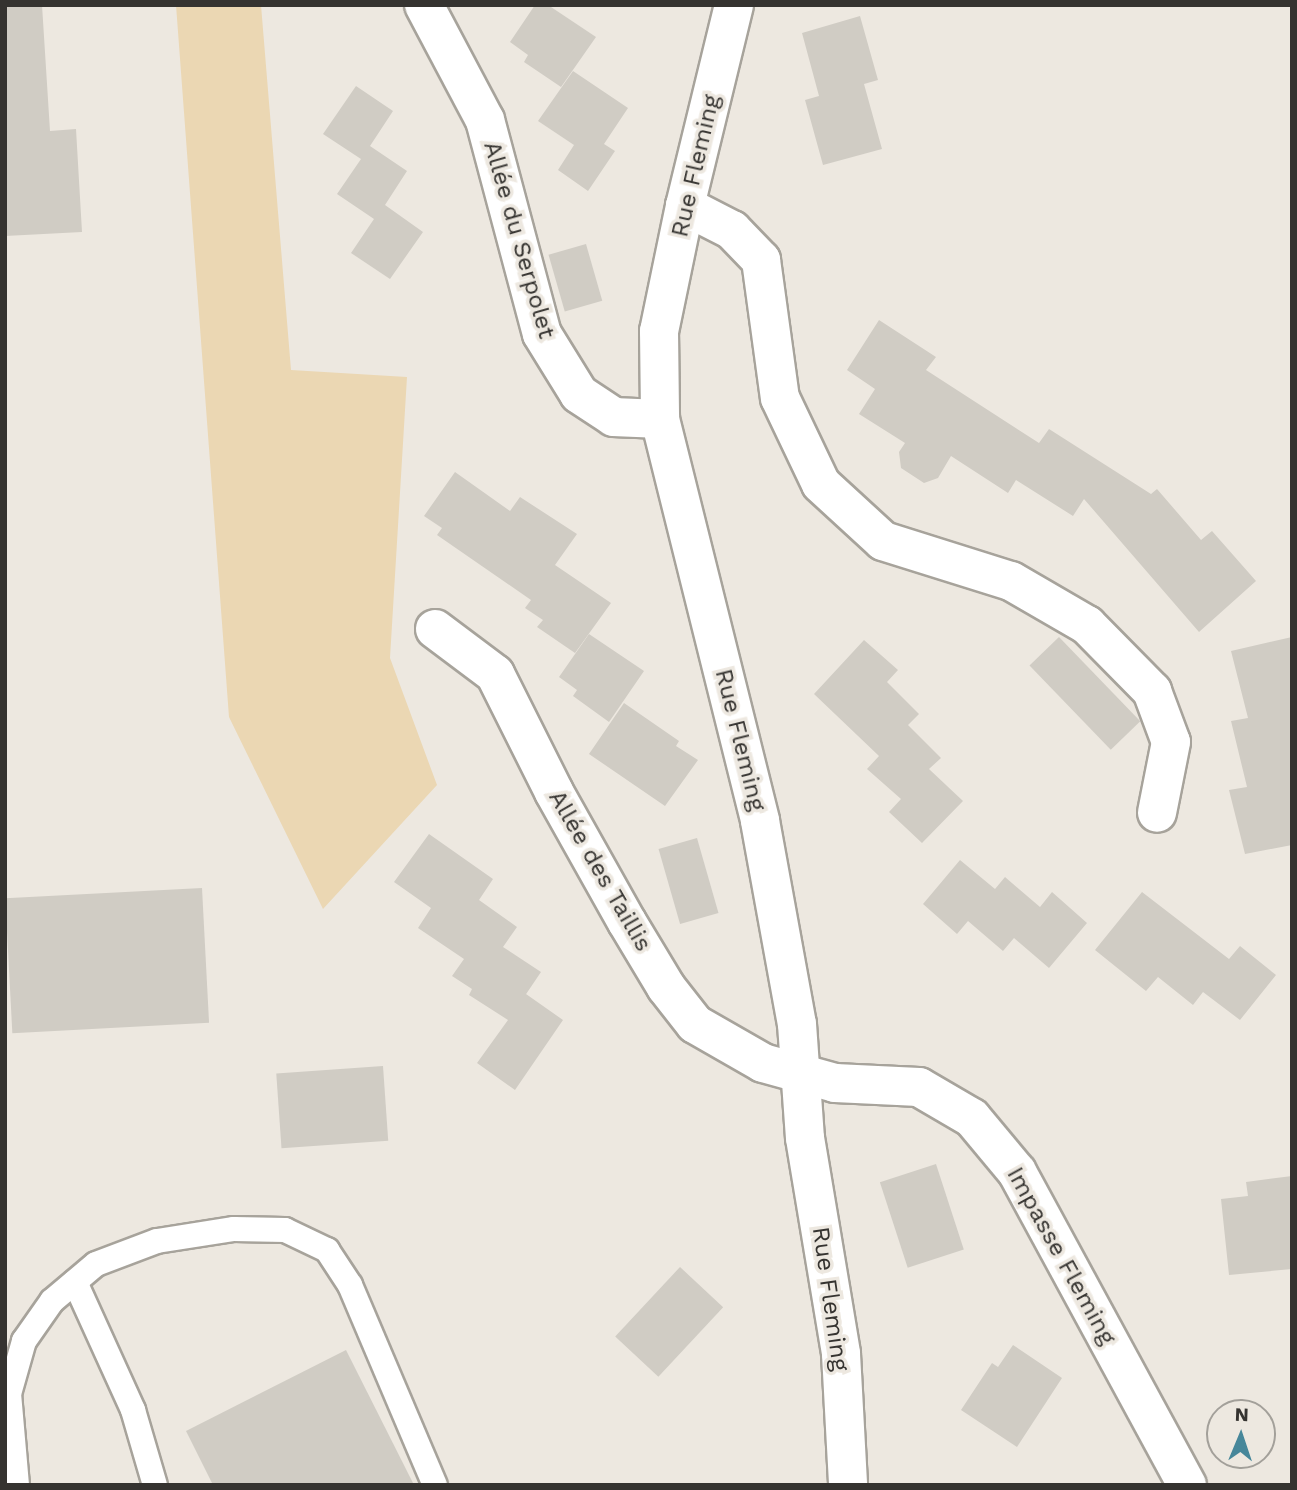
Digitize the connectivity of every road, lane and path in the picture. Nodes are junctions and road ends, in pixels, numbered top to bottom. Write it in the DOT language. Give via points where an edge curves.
graph roads {
  1 [pos="424,5"];
  2 [pos="727,8"];
  3 [pos="685,206"];
  4 [pos="660,419"];
  5 [pos="435,629"];
  6 [pos="1157,813"];
  7 [pos="801,1074"];
  8 [pos="75,1282"];
  9 [pos="17,1485"];
  10 [pos="155,1485"];
  11 [pos="435,1485"];
  12 [pos="848,1485"];
  13 [pos="1187,1485"];
  1 -- 4 [label="street, Allée du Serpolet" via="485,120 542,334 579,394 614,417"];
  2 -- 3 [label="street, Rue Fleming"];
  3 -- 4 [label="street, Rue Fleming" via="659,331"];
  3 -- 6 [label="street" via="732,230 761,260 780,398 821,484 883,541 1011,581 1087,625 1152,691 1171,742"];
  4 -- 7 [label="street, Rue Fleming" via="760,821 797,1024"];
  5 -- 7 [label="street, Allée des Taillis" via="495,674 627,922 695,1024 763,1063"];
  7 -- 12 [label="street, Rue Fleming" via="804,1138 841,1354"];
  7 -- 13 [label="street, Impasse Fleming" via="835,1083 919,1087 972,1118 1017,1171"];
  8 -- 9 [label="lane" via="52,1301 24,1341 9,1394"];
  8 -- 10 [label="lane" via="133,1410"];
  8 -- 11 [label="lane" via="96,1264 157,1241 234,1229 285,1230 327,1251 350,1285"];
}
